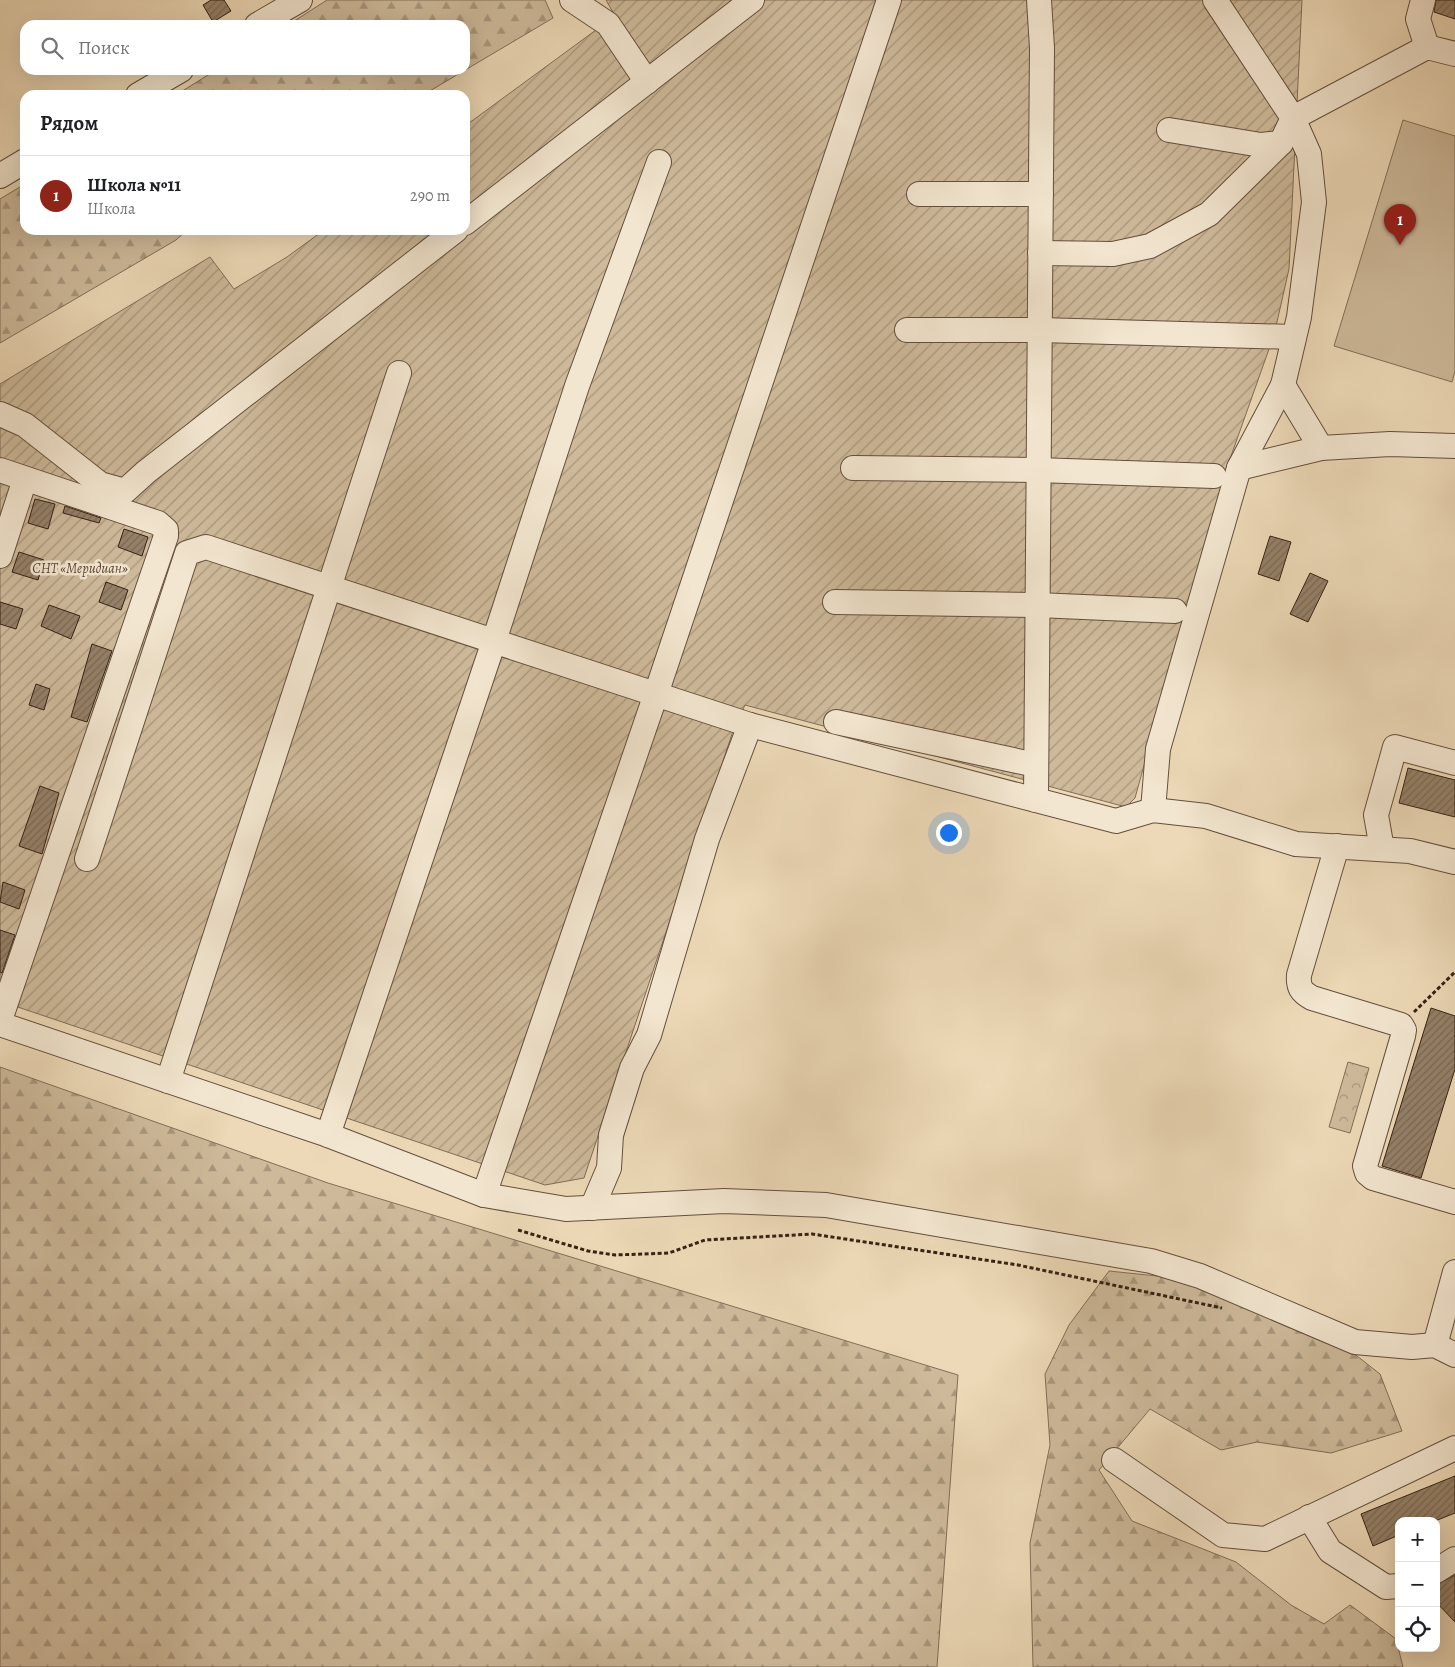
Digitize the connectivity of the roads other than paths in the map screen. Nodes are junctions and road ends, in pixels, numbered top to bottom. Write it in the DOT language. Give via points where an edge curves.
graph roads {
  1 [pos="300,0"];
  2 [pos="572,0"];
  3 [pos="752,0"];
  4 [pos="889,0"];
  5 [pos="1039,0"];
  6 [pos="1215,0"];
  7 [pos="1423,0"];
  8 [pos="266,20"];
  9 [pos="1428,47"];
  10 [pos="1455,54"];
  11 [pos="172,75"];
  12 [pos="646,82"];
  13 [pos="147,90"];
  14 [pos="1293,118"];
  15 [pos="1169,130"];
  16 [pos="1280,143"];
  17 [pos="660,162"];
  18 [pos="20,164"];
  19 [pos="0,176"];
  20 [pos="919,194"];
  21 [pos="1041,194"];
  22 [pos="470,219"];
  23 [pos="450,235"];
  24 [pos="1040,253"];
  25 [pos="907,330"];
  26 [pos="1040,330"];
  27 [pos="1294,337"];
  28 [pos="399,373"];
  29 [pos="1283,385"];
  30 [pos="0,414"];
  31 [pos="1455,446"];
  32 [pos="1321,448"];
  33 [pos="854,468"];
  34 [pos="1240,468"];
  35 [pos="0,470"];
  36 [pos="1037,470"];
  37 [pos="1214,476"];
  38 [pos="25,479"];
  39 [pos="0,556"];
  40 [pos="330,587"];
  41 [pos="835,602"];
  42 [pos="1037,605"];
  43 [pos="1175,612"];
  44 [pos="494,641"];
  45 [pos="656,694"];
  46 [pos="836,722"];
  47 [pos="750,725"];
  48 [pos="1455,763"];
  49 [pos="1036,765"];
  50 [pos="1036,800"];
  51 [pos="1153,810"];
  52 [pos="1337,846"];
  53 [pos="1382,849"];
  54 [pos="87,860"];
  55 [pos="1455,862"];
  56 [pos="5,987"];
  57 [pos="0,1020"];
  58 [pos="0,1024"];
  59 [pos="168,1081"];
  60 [pos="328,1135"];
  61 [pos="484,1195"];
  62 [pos="1455,1202"];
  63 [pos="592,1208"];
  64 [pos="1455,1272"];
  65 [pos="1445,1350"];
  66 [pos="1455,1448"];
  67 [pos="1114,1460"];
  68 [pos="1309,1517"];
  69 [pos="1455,1558"];
  70 [pos="1440,1568"];
  71 [pos="1395,1586"];
  1 -- 8 [label="street"];
  2 -- 12 [label="street" via="608,24"];
  3 -- 12 [label="street"];
  4 -- 45 [label="street"];
  5 -- 21 [label="street" via="1042,48"];
  6 -- 14 [label="street"];
  7 -- 9 [label="street" via="1418,19"];
  9 -- 10 [label="street"];
  9 -- 14 [label="street"];
  11 -- 13 [label="street"];
  12 -- 22 [label="street"];
  14 -- 16 [label="street"];
  14 -- 27 [label="street" via="1309,154 1314,202"];
  15 -- 16 [label="street" via="1261,145"];
  16 -- 24 [label="street" via="1208,214 1150,246 1113,254"];
  17 -- 44 [label="street" via="577,386"];
  18 -- 19 [label="street"];
  20 -- 21 [label="street"];
  21 -- 24 [label="street"];
  23 -- 30 [label="street" via="125,491 100,484 24,425"];
  24 -- 26 [label="street"];
  25 -- 26 [label="street"];
  26 -- 27 [label="street"];
  26 -- 36 [label="street"];
  27 -- 29 [label="street"];
  28 -- 40 [label="street"];
  29 -- 32 [label="street"];
  29 -- 34 [label="street"];
  31 -- 32 [label="street" via="1390,444"];
  32 -- 34 [label="street"];
  33 -- 36 [label="street"];
  34 -- 51 [label="street" via="1158,748"];
  35 -- 38 [label="street"];
  36 -- 37 [label="street"];
  36 -- 42 [label="street"];
  38 -- 39 [label="street"];
  38 -- 56 [label="street" via="158,523 164,526 166,536"];
  40 -- 44 [label="street"];
  40 -- 54 [label="street" via="206,547 187,553"];
  40 -- 59 [label="street"];
  41 -- 42 [label="street"];
  42 -- 43 [label="street"];
  42 -- 49 [label="street"];
  44 -- 45 [label="street"];
  44 -- 60 [label="street"];
  45 -- 47 [label="street"];
  45 -- 61 [label="street"];
  46 -- 49 [label="street"];
  47 -- 50 [label="street"];
  47 -- 63 [label="street" via="706,839 649,1036 632,1068 611,1135 610,1168"];
  48 -- 53 [label="street" via="1395,747 1376,815"];
  49 -- 50 [label="street"];
  50 -- 51 [label="street" via="1116,820"];
  51 -- 52 [label="street" via="1206,816 1296,844"];
  52 -- 53 [label="street"];
  52 -- 62 [label="street" via="1298,985 1312,998 1401,1025 1403,1036 1365,1166 1367,1173 1374,1178"];
  53 -- 55 [label="street" via="1410,850"];
  56 -- 57 [label="street"];
  58 -- 59 [label="street"];
  59 -- 60 [label="street"];
  60 -- 61 [label="street"];
  61 -- 63 [label="street" via="566,1209"];
  63 -- 65 [label="street" via="724,1201 826,1205 1151,1260 1200,1276 1355,1342"];
  64 -- 65 [label="street"];
  66 -- 68 [label="street"];
  67 -- 68 [label="street" via="1223,1535 1265,1538"];
  68 -- 71 [label="street" via="1330,1551 1386,1587"];
  69 -- 70 [label="street"];
}
